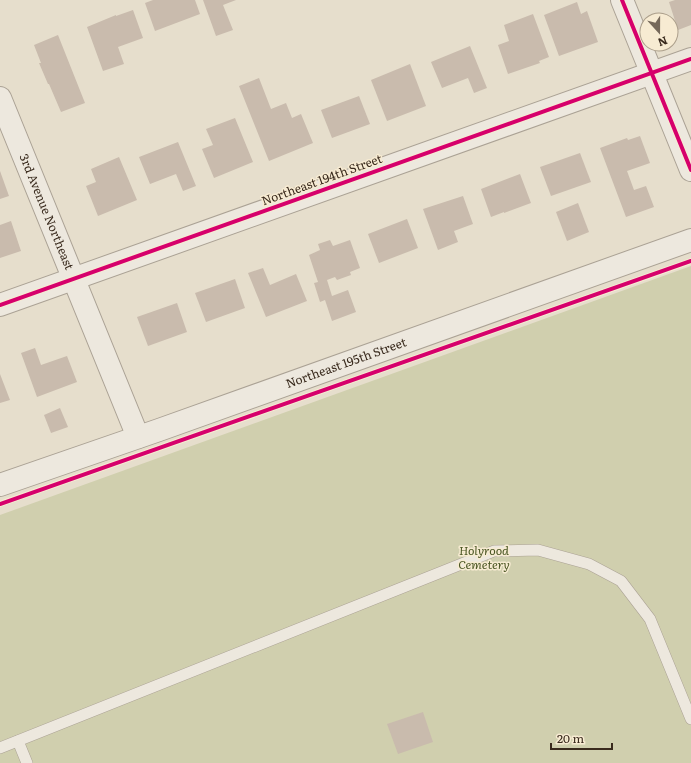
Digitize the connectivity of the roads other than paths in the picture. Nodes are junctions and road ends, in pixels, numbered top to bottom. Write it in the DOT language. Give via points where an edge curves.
graph roads {
  1 [pos="622,0"];
  2 [pos="691,59"];
  3 [pos="651,74"];
  4 [pos="0,98"];
  5 [pos="691,170"];
  6 [pos="691,240"];
  7 [pos="73,279"];
  8 [pos="0,305"];
  9 [pos="138,437"];
  10 [pos="0,485"];
  11 [pos="691,719"];
  12 [pos="18,741"];
  13 [pos="0,748"];
  14 [pos="27,763"];
  1 -- 3 [label="street"];
  2 -- 3 [label="street, Northeast 194th Street"];
  3 -- 5 [label="street"];
  3 -- 7 [label="street, Northeast 194th Street"];
  4 -- 7 [label="street, 3rd Avenue Northeast"];
  6 -- 9 [label="street, Northeast 195th Street"];
  7 -- 8 [label="street, Northeast 194th Street"];
  7 -- 9 [label="street, 3rd Avenue Northeast"];
  9 -- 10 [label="street, Northeast 195th Street"];
  11 -- 12 [label="lane" via="650,619 621,581 589,564 538,550 494,551"];
  12 -- 13 [label="lane"];
  12 -- 14 [label="lane"];
}
